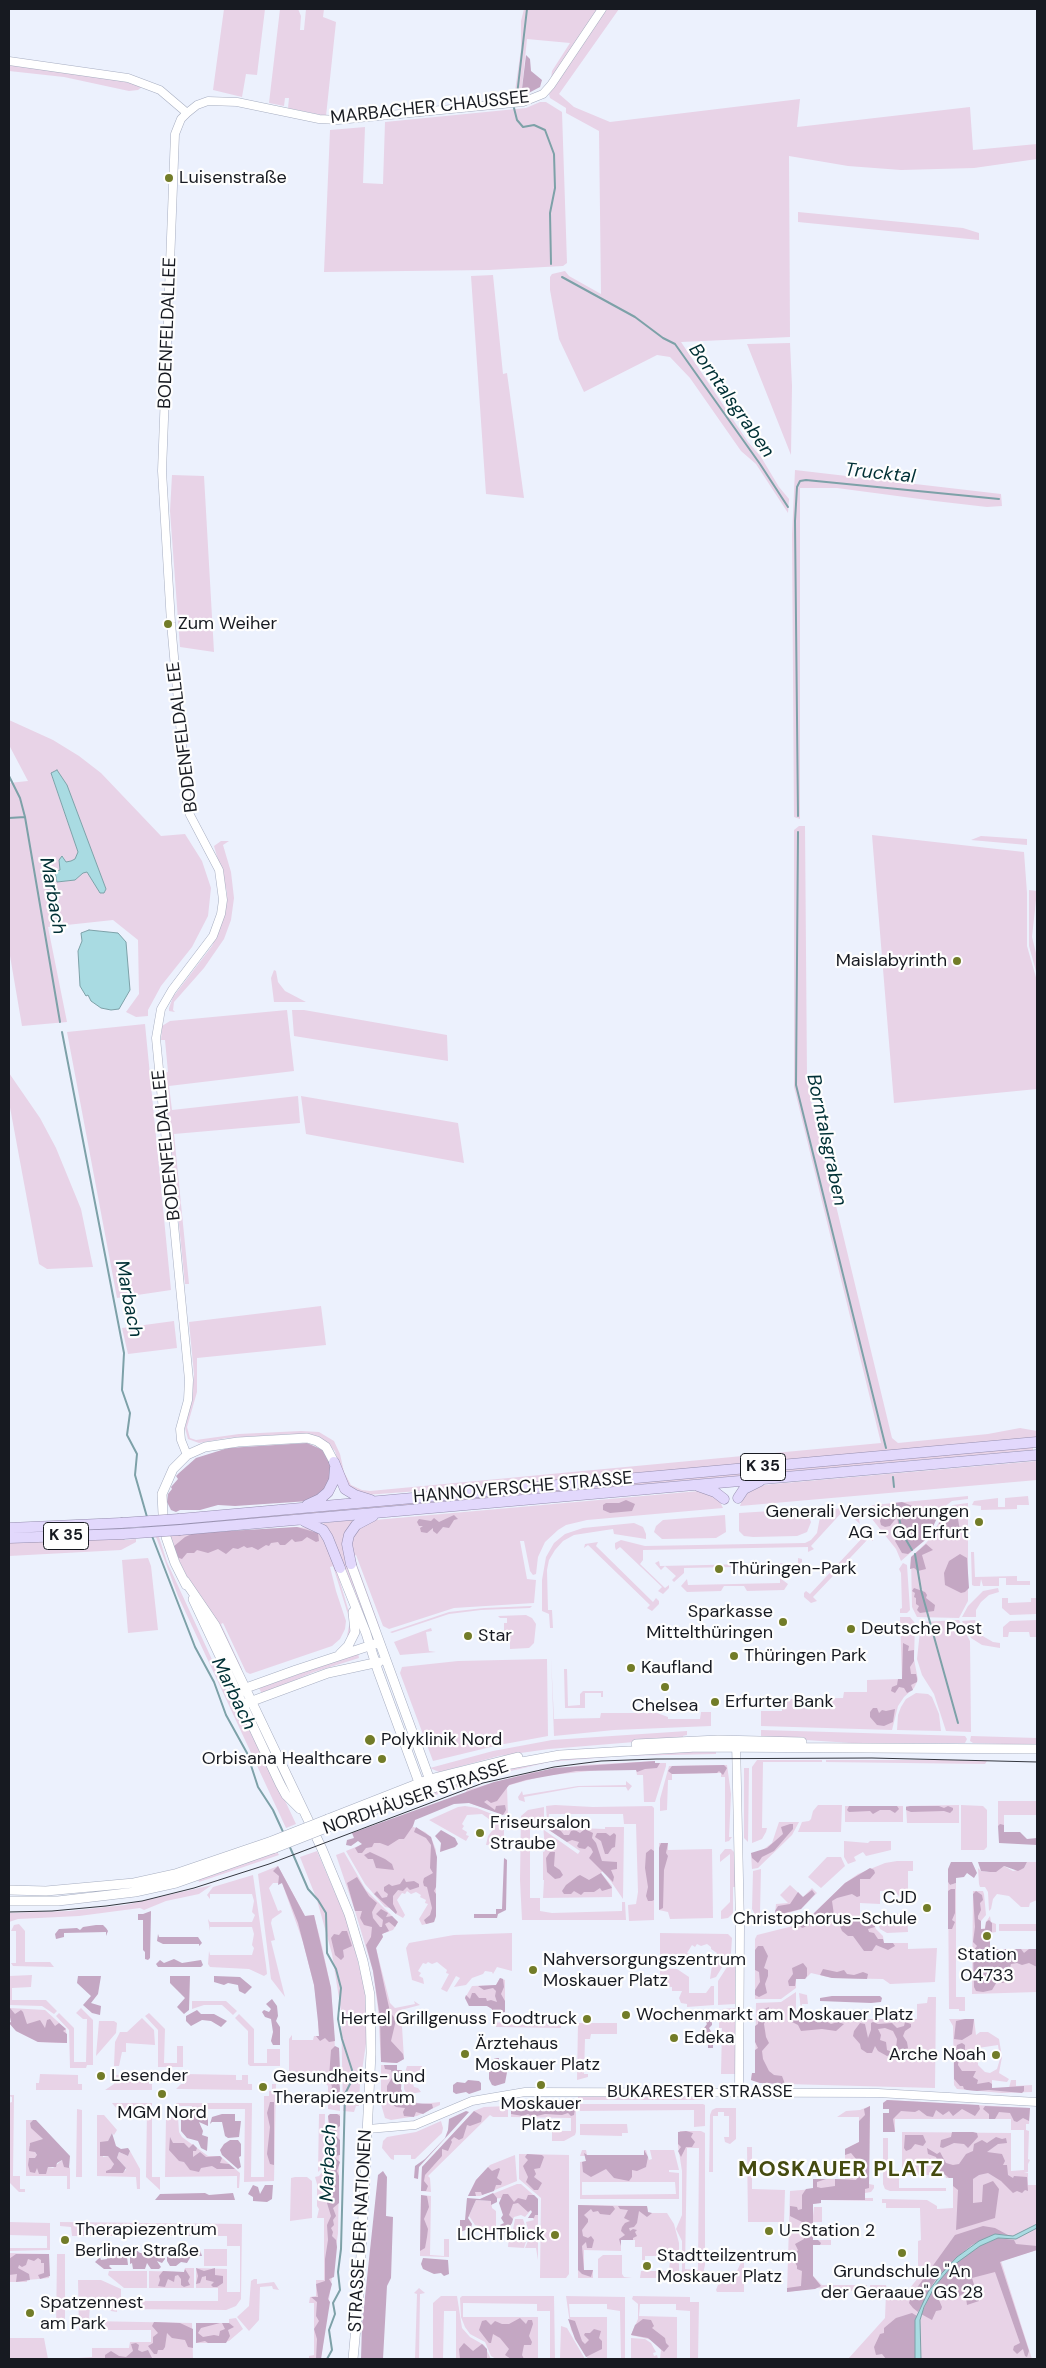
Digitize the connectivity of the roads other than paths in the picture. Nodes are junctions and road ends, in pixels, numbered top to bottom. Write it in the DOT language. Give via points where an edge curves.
graph roads {
  1 [pos="602,9"];
  2 [pos="9,61"];
  3 [pos="187,112"];
  4 [pos="1037,1442"];
  5 [pos="187,1455"];
  6 [pos="1037,1455"];
  7 [pos="334,1462"];
  8 [pos="770,1478"];
  9 [pos="687,1484"];
  10 [pos="738,1498"];
  11 [pos="724,1499"];
  12 [pos="384,1501"];
  13 [pos="297,1509"];
  14 [pos="385,1512"];
  15 [pos="163,1514"];
  16 [pos="298,1520"];
  17 [pos="9,1528"];
  18 [pos="166,1537"];
  19 [pos="9,1538"];
  20 [pos="351,1564"];
  21 [pos="340,1568"];
  22 [pos="184,1581"];
  23 [pos="349,1595"];
  24 [pos="375,1643"];
  25 [pos="336,1656"];
  26 [pos="386,1661"];
  27 [pos="376,1662"];
  28 [pos="246,1688"];
  29 [pos="241,1699"];
  30 [pos="252,1702"];
  31 [pos="736,1744"];
  32 [pos="1037,1748"];
  33 [pos="431,1784"];
  34 [pos="421,1787"];
  35 [pos="305,1815"];
  36 [pos="274,1844"];
  37 [pos="9,1890"];
  38 [pos="9,1901"];
  39 [pos="739,2092"];
  40 [pos="1037,2102"];
  41 [pos="368,2129"];
  42 [pos="353,2359"];
  1 -- 3 [label="street, MARBACHER CHAUSSEE" via="551,85 543,94 522,102 338,120 222,101 197,105"];
  2 -- 3 [label="street" via="137,80 160,90"];
  3 -- 5 [label="street, BODENFELDALLEE" via="178,125 173,152 162,487 173,660 187,802 190,815 219,870 223,900 213,936 163,1004 156,1038 190,1380 180,1429"];
  4 -- 12 [label="highway, HANNOVERSCHE STRASSE / K 35"];
  5 -- 7 [label="main road" via="220,1444 301,1438 323,1444"];
  5 -- 15 [label="main road" via="173,1469 164,1486"];
  6 -- 8 [label="highway, HANNOVERSCHE STRASSE / K 35"];
  7 -- 12 [label="highway" via="343,1485 351,1493"];
  7 -- 13 [label="highway" via="334,1480 328,1492 320,1500"];
  8 -- 9 [label="highway, HANNOVERSCHE STRASSE / K 35"];
  8 -- 10 [label="highway" via="747,1488"];
  9 -- 11 [label="highway" via="712,1490"];
  9 -- 14 [label="highway, HANNOVERSCHE STRASSE / K 35"];
  12 -- 13 [label="highway, HANNOVERSCHE STRASSE / K 35"];
  13 -- 17 [label="highway, HANNOVERSCHE STRASSE / K 35, bridge"];
  14 -- 16 [label="highway, HANNOVERSCHE STRASSE / K 35"];
  14 -- 20 [label="highway" via="363,1519 353,1528 347,1544"];
  16 -- 19 [label="highway, HANNOVERSCHE STRASSE / K 35, bridge" via="123,1534"];
  16 -- 21 [label="highway" via="323,1530"];
  18 -- 22 [label="main road, STRASSE DER NATIONEN"];
  20 -- 24 [label="main road"];
  21 -- 23 [label="main road"];
  22 -- 28 [label="main road, STRASSE DER NATIONEN" via="215,1625"];
  22 -- 29 [label="main road, STRASSE DER NATIONEN"];
  23 -- 24 [label="main road"];
  23 -- 25 [label="main road" via="355,1632 346,1649"];
  24 -- 25 [label="main road"];
  24 -- 26 [label="main road"];
  24 -- 27 [label="main road"];
  25 -- 28 [label="main road"];
  26 -- 27 [label="main road"];
  26 -- 33 [label="main road"];
  27 -- 30 [label="main road" via="328,1673"];
  27 -- 34 [label="main road"];
  28 -- 29 [label="main road"];
  28 -- 30 [label="main road, STRASSE DER NATIONEN"];
  29 -- 30 [label="main road"];
  29 -- 35 [label="main road, STRASSE DER NATIONEN" via="284,1792"];
  30 -- 35 [label="main road, STRASSE DER NATIONEN"];
  31 -- 32 [label="main road, NORDHÄUSER STRASSE"];
  31 -- 33 [label="main road, NORDHÄUSER STRASSE" via="560,1754"];
  31 -- 39 [label="street"];
  33 -- 34 [label="main road, NORDHÄUSER STRASSE"];
  34 -- 36 [label="main road, NORDHÄUSER STRASSE, bridge"];
  35 -- 41 [label="main road, STRASSE DER NATIONEN" via="349,1914 370,1995 372,2035"];
  36 -- 37 [label="main road, NORDHÄUSER STRASSE" via="134,1883 54,1890"];
  36 -- 38 [label="main road, NORDHÄUSER STRASSE" via="185,1880 135,1892 72,1900"];
  39 -- 40 [label="street, BUKARESTER STRASSE" via="878,2093"];
  39 -- 41 [label="street, BUKARESTER STRASSE" via="524,2092 472,2101 415,2125"];
  41 -- 42 [label="main road, STRASSE DER NATIONEN"];
}
